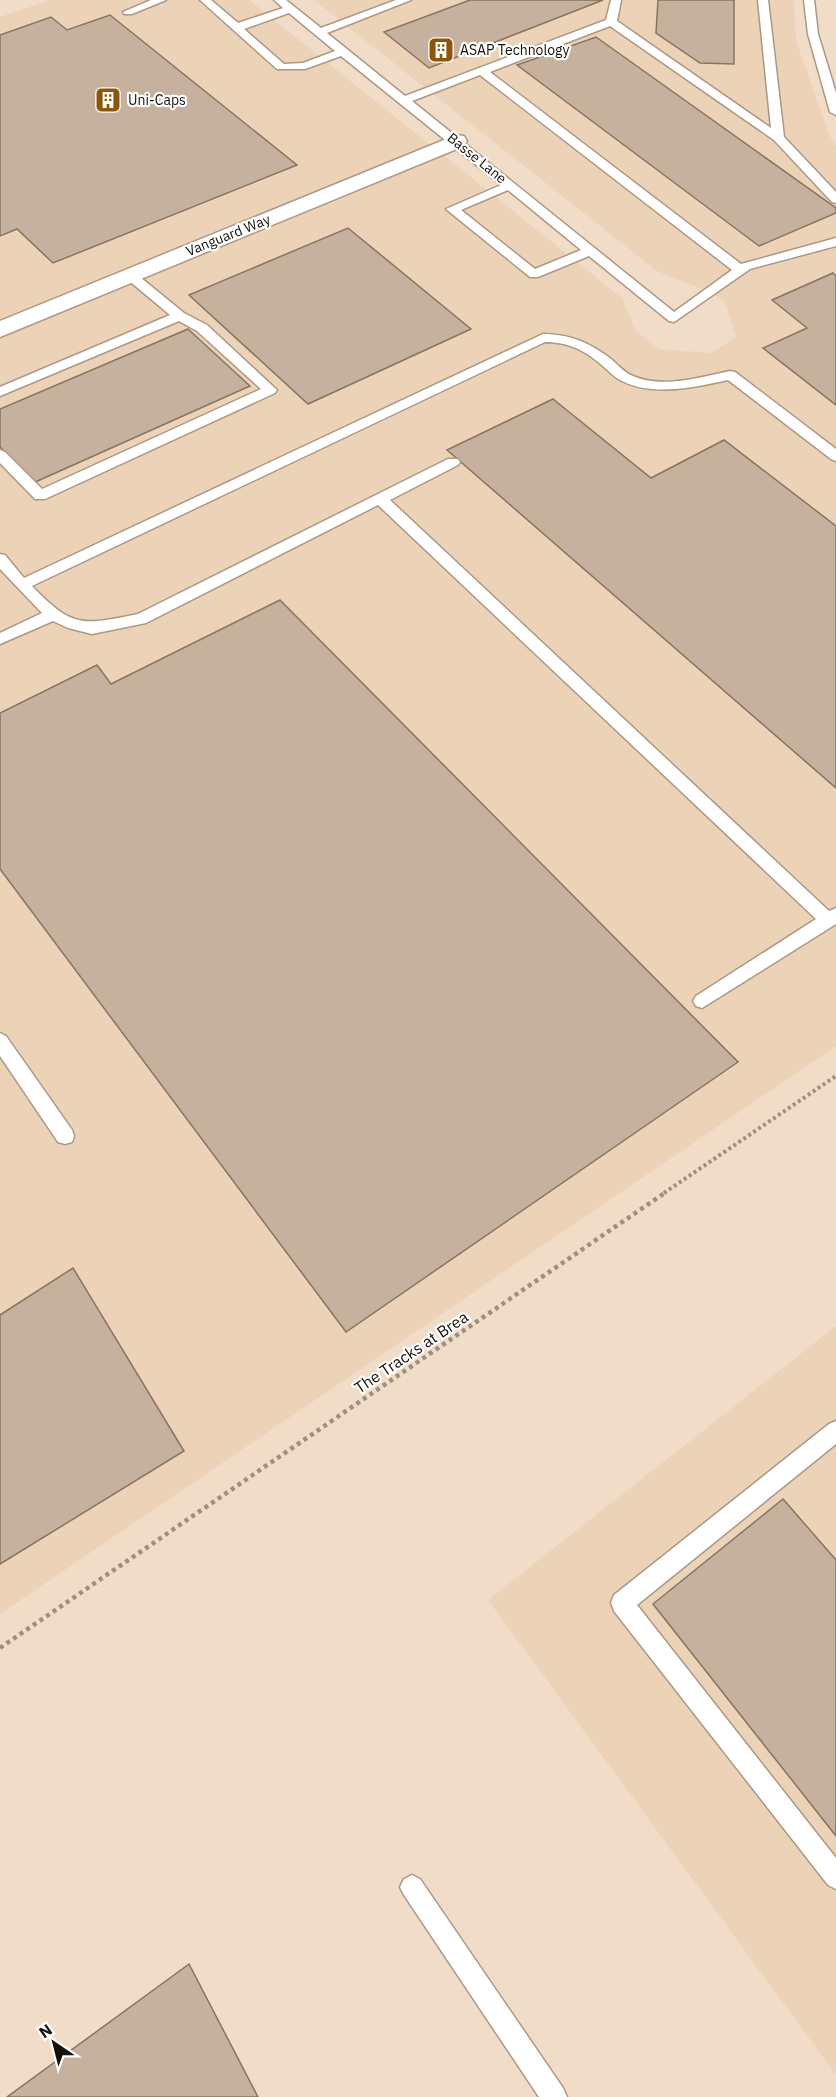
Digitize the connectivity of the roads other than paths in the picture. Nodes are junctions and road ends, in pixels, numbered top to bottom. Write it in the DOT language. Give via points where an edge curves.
graph roads {
  1 [pos="161,0"];
  2 [pos="205,0"];
  3 [pos="279,0"];
  4 [pos="616,0"];
  5 [pos="763,0"];
  6 [pos="809,0"];
  7 [pos="398,1"];
  8 [pos="291,9"];
  9 [pos="128,12"];
  10 [pos="611,22"];
  11 [pos="235,28"];
  12 [pos="320,33"];
  13 [pos="344,51"];
  14 [pos="482,70"];
  15 [pos="404,100"];
  16 [pos="836,112"];
  17 [pos="778,138"];
  18 [pos="456,141"];
  19 [pos="511,185"];
  20 [pos="836,198"];
  21 [pos="836,242"];
  22 [pos="591,250"];
  23 [pos="739,270"];
  24 [pos="131,276"];
  25 [pos="179,316"];
  26 [pos="0,330"];
  27 [pos="0,393"];
  28 [pos="0,455"];
  29 [pos="836,456"];
  30 [pos="453,462"];
  31 [pos="380,500"];
  32 [pos="0,560"];
  33 [pos="22,585"];
  34 [pos="54,614"];
  35 [pos="0,639"];
  36 [pos="832,918"];
  37 [pos="702,1001"];
  38 [pos="0,1041"];
  39 [pos="65,1136"];
  40 [pos="836,1431"];
  41 [pos="836,1877"];
  42 [pos="412,1887"];
  43 [pos="554,2097"];
  1 -- 9 [label="lane"];
  2 -- 11 [label="lane"];
  3 -- 8 [label="lane, Basse Lane"];
  4 -- 10 [label="lane"];
  5 -- 17 [label="lane"];
  6 -- 16 [label="lane" via="813,34"];
  7 -- 12 [label="lane"];
  8 -- 11 [label="lane"];
  8 -- 12 [label="lane, Basse Lane"];
  10 -- 14 [label="lane"];
  10 -- 17 [label="lane"];
  11 -- 13 [label="lane" via="281,67 305,66"];
  12 -- 13 [label="lane, Basse Lane"];
  13 -- 15 [label="lane, Basse Lane"];
  14 -- 15 [label="lane"];
  14 -- 23 [label="lane"];
  15 -- 18 [label="lane, Basse Lane"];
  17 -- 20 [label="lane"];
  18 -- 19 [label="lane, Basse Lane"];
  18 -- 24 [label="street, Vanguard Way"];
  19 -- 22 [label="lane, Basse Lane"];
  19 -- 22 [label="lane" via="452,209 534,274"];
  21 -- 23 [label="lane"];
  22 -- 23 [label="lane, Basse Lane" via="674,318"];
  24 -- 25 [label="lane"];
  24 -- 26 [label="street, Vanguard Way"];
  25 -- 27 [label="lane"];
  25 -- 28 [label="lane" via="202,328 270,390 40,496"];
  29 -- 33 [label="lane" via="730,375 696,383 643,383 627,379 580,343 543,338"];
  30 -- 31 [label="lane"];
  31 -- 34 [label="lane" via="141,619 88,628 62,621"];
  31 -- 36 [label="lane"];
  32 -- 33 [label="lane"];
  33 -- 34 [label="lane"];
  34 -- 35 [label="lane"];
  36 -- 37 [label="lane"];
  38 -- 39 [label="lane"];
  40 -- 41 [label="lane" via="622,1603"];
  42 -- 43 [label="lane"];
}
